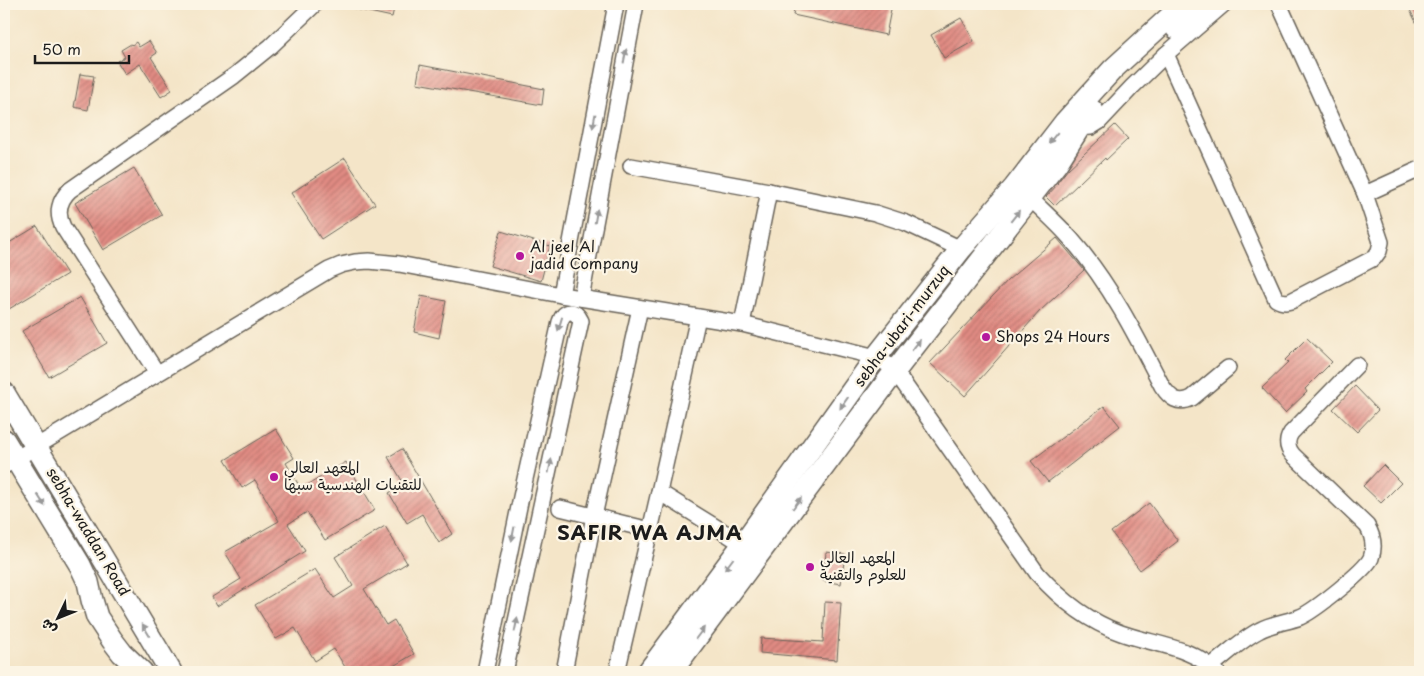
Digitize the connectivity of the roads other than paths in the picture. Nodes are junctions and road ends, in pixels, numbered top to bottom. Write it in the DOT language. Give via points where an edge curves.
graph roads {
  1 [pos="315,4"];
  2 [pos="616,4"];
  3 [pos="636,4"];
  4 [pos="1184,4"];
  5 [pos="1204,4"];
  6 [pos="1224,4"];
  7 [pos="1279,4"];
  8 [pos="1166,54"];
  9 [pos="601,84"];
  10 [pos="619,89"];
  11 [pos="1079,128"];
  12 [pos="631,166"];
  13 [pos="1420,169"];
  14 [pos="769,191"];
  15 [pos="1365,194"];
  16 [pos="1030,198"];
  17 [pos="962,249"];
  18 [pos="561,295"];
  19 [pos="581,298"];
  20 [pos="640,308"];
  21 [pos="698,317"];
  22 [pos="742,324"];
  23 [pos="876,358"];
  24 [pos="1357,365"];
  25 [pos="1228,368"];
  26 [pos="895,372"];
  27 [pos="157,373"];
  28 [pos="4,393"];
  29 [pos="4,440"];
  30 [pos="36,446"];
  31 [pos="10,462"];
  32 [pos="659,492"];
  33 [pos="521,497"];
  34 [pos="542,502"];
  35 [pos="560,508"];
  36 [pos="594,516"];
  37 [pos="650,530"];
  38 [pos="744,544"];
  39 [pos="1214,669"];
  40 [pos="142,672"];
  41 [pos="171,672"];
  42 [pos="485,672"];
  43 [pos="506,672"];
  44 [pos="564,672"];
  45 [pos="617,672"];
  46 [pos="648,672"];
  47 [pos="671,672"];
  1 -- 27 [label="street" via="246,67 70,190 62,200 59,217 63,227"];
  2 -- 9 [label="street"];
  10 -- 3 [label="street, one-way"];
  4 -- 17 [label="highway, sebha-ubari-murzuq, one-way" via="1093,91"];
  5 -- 11 [label="highway, sebha-ubari-murzuq" via="1126,75"];
  6 -- 8 [label="street"];
  7 -- 15 [label="street"];
  8 -- 11 [label="street" via="1099,122"];
  8 -- 15 [label="street" via="1273,294 1280,302 1291,301 1377,255 1381,238"];
  9 -- 10 [label="street"];
  9 -- 18 [label="street, one-way"];
  19 -- 10 [label="street, one-way"];
  11 -- 16 [label="highway, sebha-ubari-murzuq"];
  12 -- 14 [label="street"];
  13 -- 15 [label="street"];
  14 -- 17 [label="street" via="886,216"];
  14 -- 22 [label="street"];
  16 -- 25 [label="street" via="1071,239 1109,290 1169,395 1178,401 1188,400"];
  26 -- 16 [label="highway, sebha-ubari-murzuq, one-way"];
  17 -- 23 [label="highway, sebha-ubari-murzuq"];
  18 -- 19 [label="street"];
  18 -- 27 [label="street" via="399,264 355,262 315,277"];
  19 -- 20 [label="street"];
  20 -- 21 [label="street"];
  20 -- 36 [label="street"];
  21 -- 22 [label="street"];
  21 -- 32 [label="street"];
  22 -- 23 [label="street"];
  23 -- 26 [label="street"];
  23 -- 38 [label="highway, sebha-ubari-murzuq, one-way"];
  24 -- 39 [label="street" via="1291,433 1288,447 1367,526 1373,539 1370,560 1310,612 1251,635"];
  26 -- 39 [label="street" via="1037,573 1054,591 1093,621 1121,633 1174,647"];
  47 -- 26 [label="highway, sebha-ubari-murzuq, one-way"];
  27 -- 30 [label="street"];
  28 -- 30 [label="highway, sebha-waddan Road"];
  29 -- 31 [label="highway"];
  30 -- 31 [label="street"];
  41 -- 30 [label="highway, sebha-waddan Road, one-way"];
  31 -- 40 [label="highway, one-way" via="80,565 97,617 122,653"];
  32 -- 37 [label="street"];
  32 -- 38 [label="street"];
  33 -- 34 [label="street"];
  34 -- 33 [label="street, one-way" via="581,321 572,312 561,318"];
  33 -- 42 [label="street, one-way"];
  43 -- 34 [label="street, one-way"];
  35 -- 36 [label="street"];
  36 -- 37 [label="street"];
  36 -- 44 [label="street"];
  37 -- 45 [label="street"];
  38 -- 46 [label="highway, sebha-ubari-murzuq, one-way"];
}
